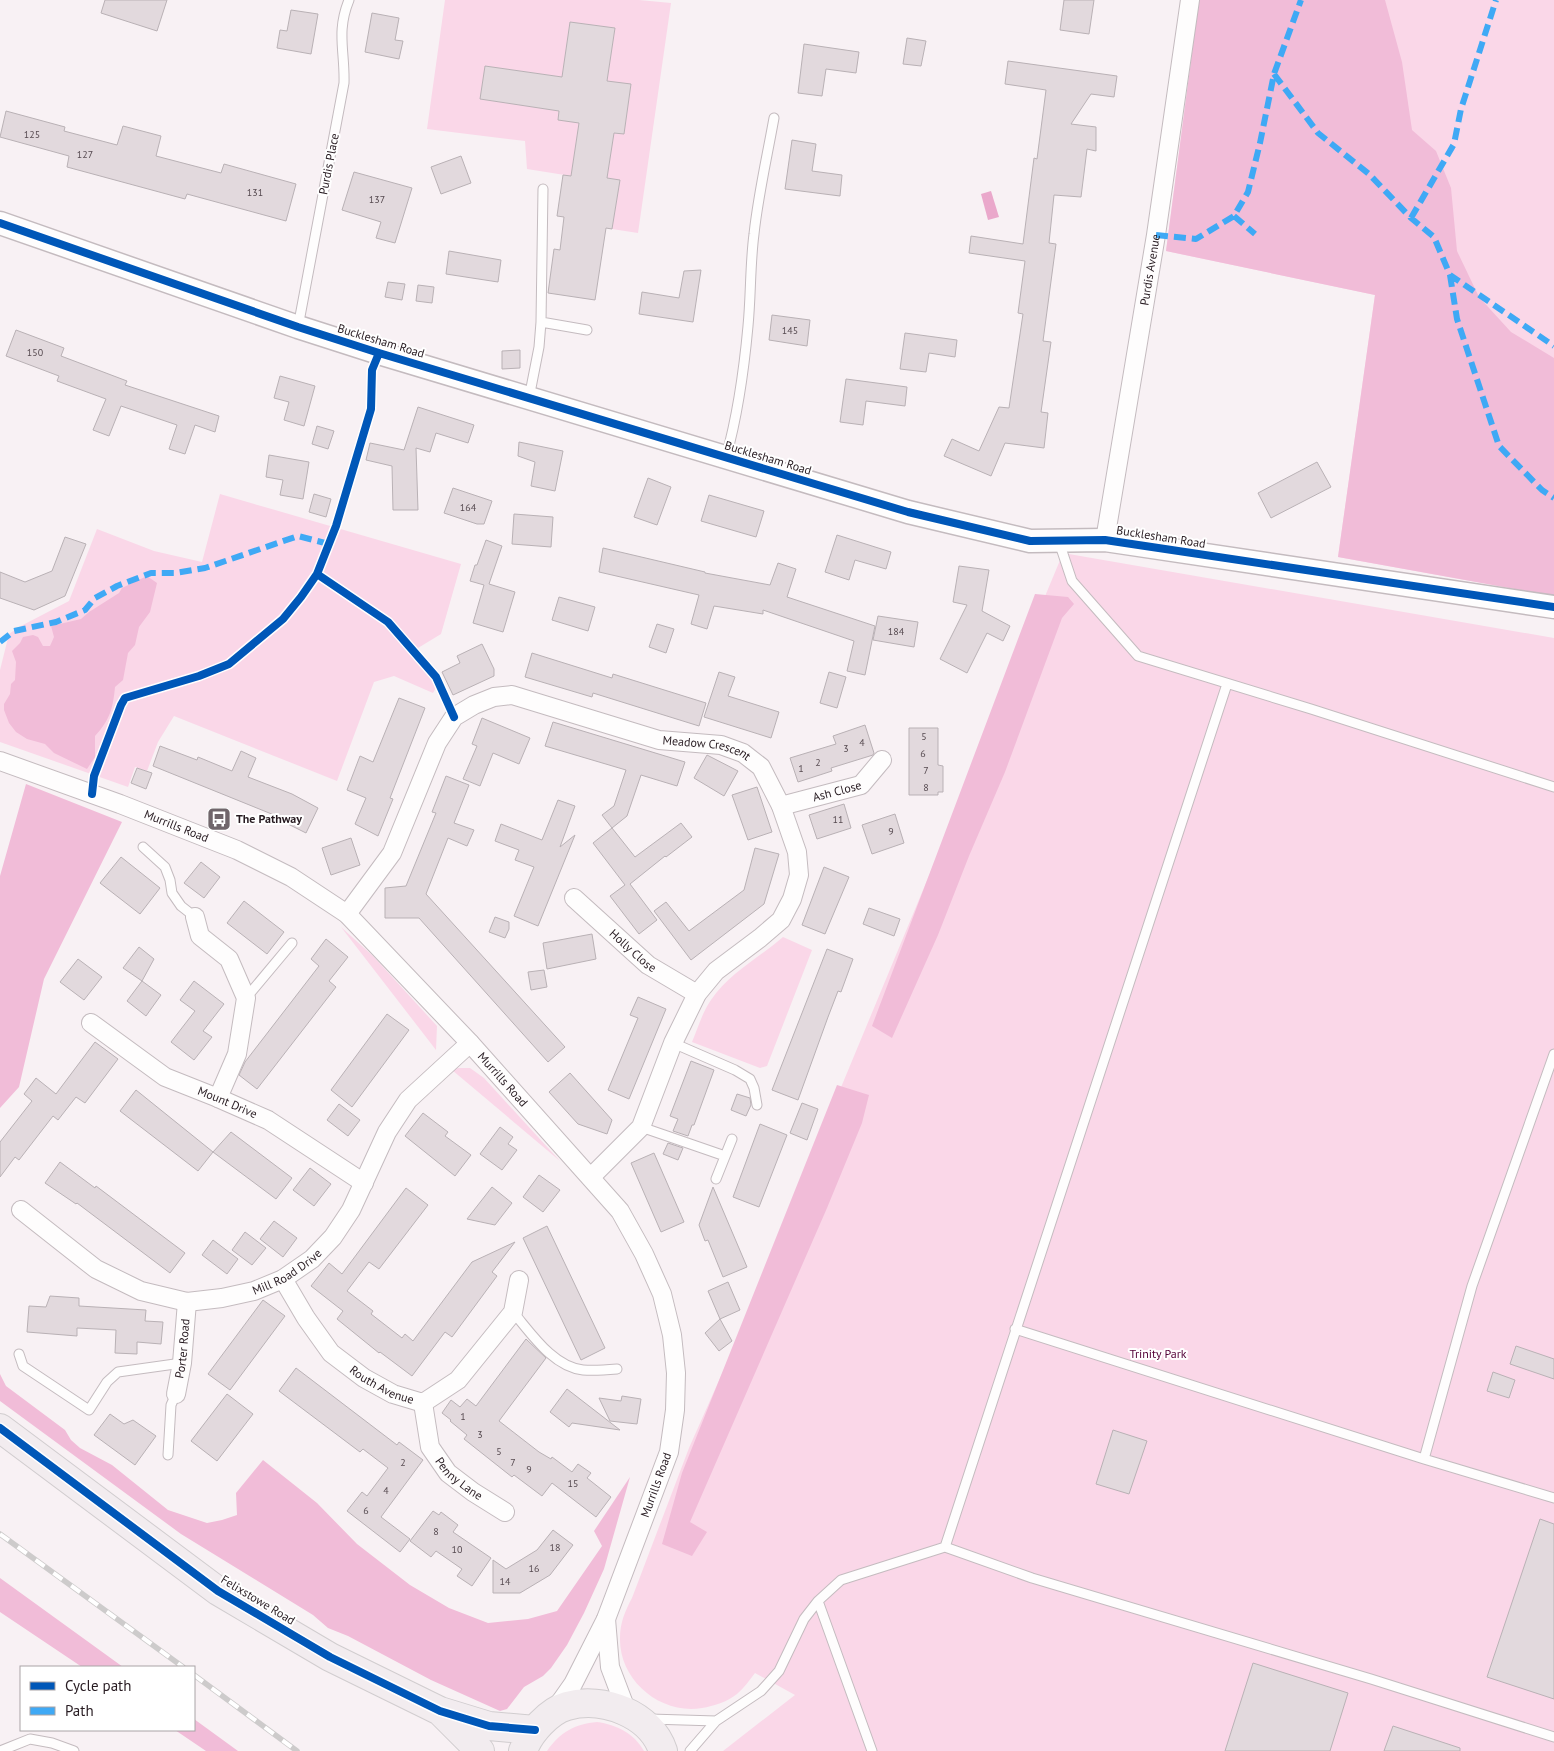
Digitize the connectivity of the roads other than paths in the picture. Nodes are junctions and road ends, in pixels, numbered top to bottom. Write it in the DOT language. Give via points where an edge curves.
graph roads {
  1 [pos="349,0"];
  2 [pos="1190,0"];
  3 [pos="774,118"];
  4 [pos="543,189"];
  5 [pos="0,223"];
  6 [pos="541,322"];
  7 [pos="298,327"];
  8 [pos="587,330"];
  9 [pos="529,398"];
  10 [pos="726,457"];
  11 [pos="1105,540"];
  12 [pos="1059,541"];
  13 [pos="1554,608"];
  14 [pos="1227,684"];
  15 [pos="882,760"];
  16 [pos="0,761"];
  17 [pos="1554,786"];
  18 [pos="781,806"];
  19 [pos="142,847"];
  20 [pos="574,898"];
  21 [pos="347,914"];
  22 [pos="195,917"];
  23 [pos="292,943"];
  24 [pos="697,994"];
  25 [pos="246,998"];
  26 [pos="91,1023"];
  27 [pos="470,1043"];
  28 [pos="673,1043"];
  29 [pos="1554,1054"];
  30 [pos="218,1098"];
  31 [pos="757,1105"];
  32 [pos="641,1127"];
  33 [pos="732,1139"];
  34 [pos="725,1156"];
  35 [pos="591,1177"];
  36 [pos="716,1179"];
  37 [pos="364,1183"];
  38 [pos="21,1210"];
  39 [pos="283,1279"];
  40 [pos="519,1280"];
  41 [pos="187,1302"];
  42 [pos="513,1312"];
  43 [pos="1015,1330"];
  44 [pos="18,1354"];
  45 [pos="182,1363"];
  46 [pos="617,1369"];
  47 [pos="176,1394"];
  48 [pos="423,1403"];
  49 [pos="0,1428"];
  50 [pos="168,1455"];
  51 [pos="1424,1459"];
  52 [pos="1554,1498"];
  53 [pos="505,1512"];
  54 [pos="945,1548"];
  55 [pos="818,1600"];
  56 [pos="606,1619"];
  57 [pos="440,1711"];
  58 [pos="632,1715"];
  59 [pos="716,1720"];
  60 [pos="536,1732"];
  61 [pos="1554,1737"];
  62 [pos="0,1751"];
  63 [pos="74,1751"];
  64 [pos="480,1751"];
  65 [pos="663,1751"];
  66 [pos="690,1751"];
  67 [pos="872,1751"];
  1 -- 7 [label="lane, Purdis Place" via="341,34 344,83"];
  2 -- 11 [label="street, Purdis Avenue" via="1156,235"];
  3 -- 10 [label="lane" via="754,232 743,371"];
  4 -- 6 [label="lane"];
  5 -- 7 [label="street, Bucklesham Road"];
  6 -- 8 [label="lane"];
  6 -- 9 [label="lane"];
  7 -- 9 [label="street, Bucklesham Road"];
  9 -- 10 [label="street, Bucklesham Road"];
  10 -- 12 [label="street, Bucklesham Road" via="908,512 1030,541"];
  11 -- 12 [label="street, Bucklesham Road"];
  11 -- 13 [label="street, Bucklesham Road"];
  12 -- 14 [label="lane" via="1072,581 1138,656"];
  14 -- 17 [label="lane"];
  14 -- 43 [label="lane"];
  15 -- 18 [label="street, Ash Close" via="861,785"];
  16 -- 21 [label="street, Murrills Road" via="237,850 291,877"];
  18 -- 21 [label="street, Meadow Crescent" via="761,767 743,753 721,745 659,740 512,695 494,697 454,717 437,743 392,853"];
  18 -- 24 [label="street, Meadow Crescent" via="797,852 799,875 792,899 781,920 716,971"];
  19 -- 22 [label="lane" via="165,867 172,893"];
  20 -- 24 [label="street, Holly Close" via="648,965"];
  21 -- 27 [label="street, Murrills Road"];
  22 -- 25 [label="street" via="200,936 228,959"];
  23 -- 25 [label="lane"];
  24 -- 28 [label="street, Meadow Crescent"];
  25 -- 30 [label="street" via="237,1054"];
  26 -- 30 [label="street, Mount Drive" via="165,1077"];
  27 -- 35 [label="street, Murrills Road"];
  27 -- 37 [label="street, Mill Road Drive" via="408,1100 388,1132"];
  28 -- 31 [label="lane" via="750,1079"];
  28 -- 32 [label="street, Meadow Crescent"];
  29 -- 51 [label="lane" via="1472,1286"];
  30 -- 37 [label="street, Mount Drive" via="268,1120"];
  32 -- 34 [label="lane"];
  32 -- 35 [label="street, Meadow Crescent"];
  33 -- 34 [label="lane"];
  34 -- 36 [label="lane"];
  35 -- 56 [label="street, Murrills Road" via="620,1211 662,1294 672,1335 676,1373 669,1452"];
  37 -- 39 [label="street, Mill Road Drive" via="333,1237 312,1259"];
  38 -- 41 [label="street, Mill Road Drive" via="96,1269 141,1291"];
  39 -- 41 [label="street, Mill Road Drive" via="254,1291"];
  39 -- 48 [label="street, Routh Avenue" via="331,1353 364,1378 393,1394"];
  40 -- 42 [label="street, Routh Avenue"];
  41 -- 45 [label="street, Porter Road"];
  42 -- 46 [label="lane" via="554,1357 569,1366 581,1370"];
  42 -- 48 [label="street, Routh Avenue" via="458,1380"];
  43 -- 51 [label="lane"];
  43 -- 54 [label="lane"];
  44 -- 45 [label="lane" via="23,1366 89,1410 107,1382 118,1372"];
  45 -- 47 [label="street, Porter Road"];
  47 -- 50 [label="lane" via="171,1406"];
  48 -- 53 [label="street, Penny Lane" via="430,1448 448,1473"];
  49 -- 57 [label="main road, Felixstowe Road" via="218,1591 330,1656"];
  51 -- 52 [label="lane"];
  54 -- 55 [label="lane" via="842,1580"];
  54 -- 61 [label="lane" via="1032,1578"];
  55 -- 59 [label="lane" via="804,1619 779,1671 761,1690"];
  55 -- 67 [label="lane"];
  56 -- 58 [label="street, Murrills Road" via="610,1666"];
  56 -- 60 [label="street, Murrills Road" via="573,1684"];
  57 -- 60 [label="main road, Felixstowe Road" via="489,1726"];
  57 -- 64 [label="main road, Felixstowe Road"];
  58 -- 59 [label="lane"];
  58 -- 60 [label="main road" via="612,1706 566,1706"];
  58 -- 65 [label="main road" via="652,1730"];
  59 -- 66 [label="lane"];
  62 -- 63 [label="lane" via="30,1739 52,1742"];
}
